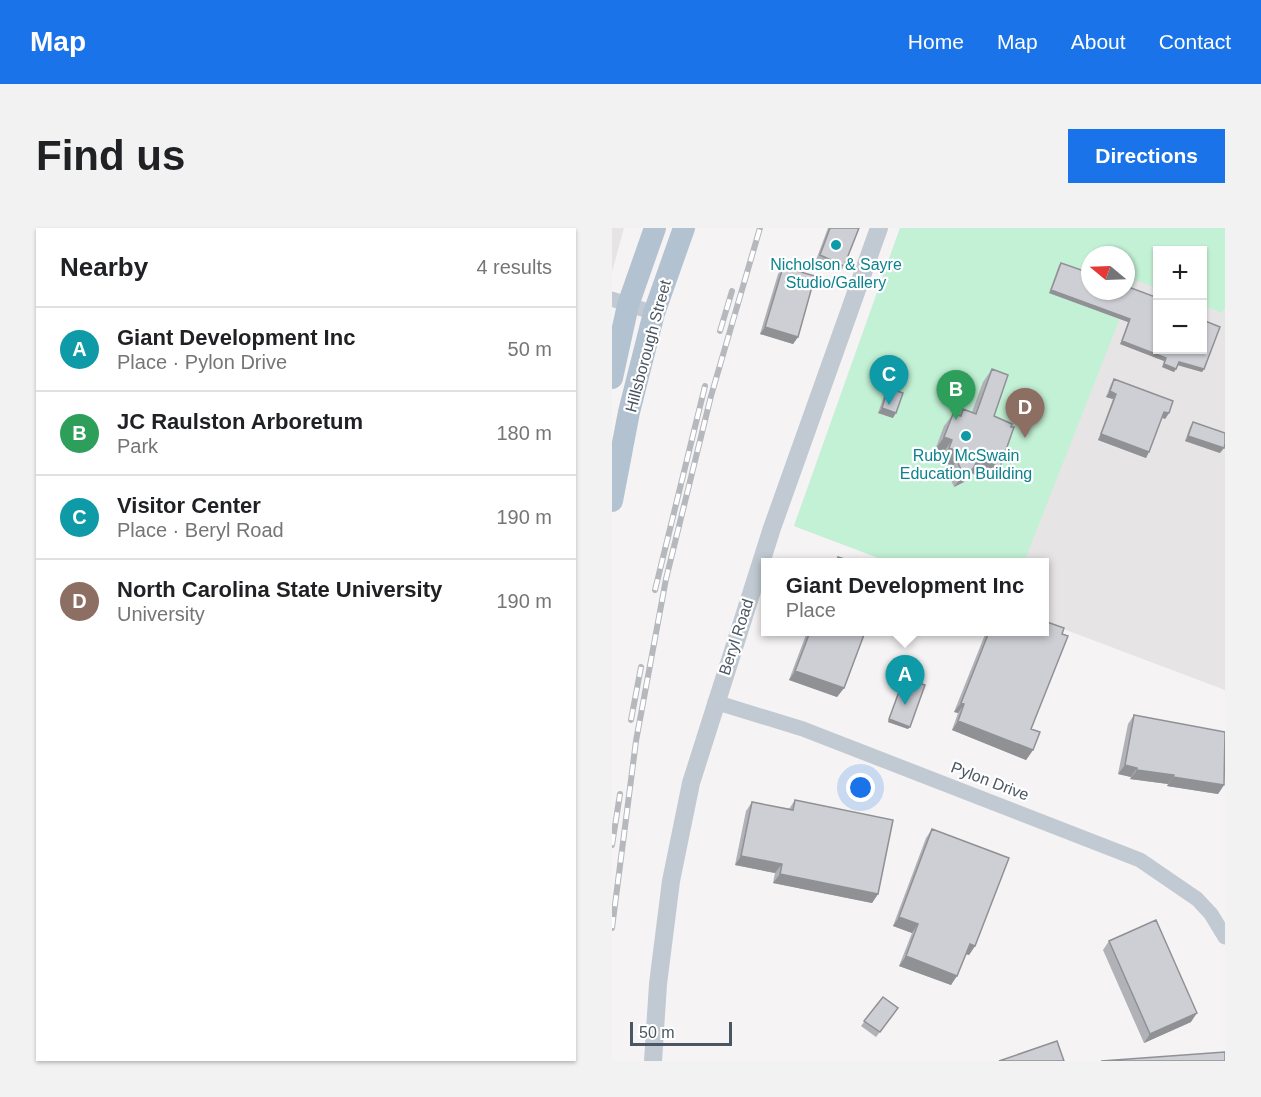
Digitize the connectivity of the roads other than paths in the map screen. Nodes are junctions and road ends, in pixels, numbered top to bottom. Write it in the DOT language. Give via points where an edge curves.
graph roads {
  1 [pos="655,228"];
  2 [pos="684,228"];
  3 [pos="879,228"];
  4 [pos="620,302"];
  5 [pos="654,313"];
  6 [pos="612,378"];
  7 [pos="612,501"];
  8 [pos="762,558"];
  9 [pos="761,562"];
  10 [pos="715,702"];
  11 [pos="1225,937"];
  12 [pos="653,1061"];
  1 -- 4 [label="main road, Hillsborough Street"];
  2 -- 5 [label="main road, Hillsborough Street"];
  3 -- 8 [label="street, Beryl Road"];
  4 -- 5 [label="street"];
  4 -- 6 [label="main road, Hillsborough Street"];
  5 -- 7 [label="main road, Hillsborough Street"];
  9 -- 10 [label="street, Beryl Road"];
  10 -- 11 [label="street, Pylon Drive" via="811,732 1140,860 1197,899"];
  10 -- 12 [label="street, Beryl Road" via="691,783 671,881"];
}
